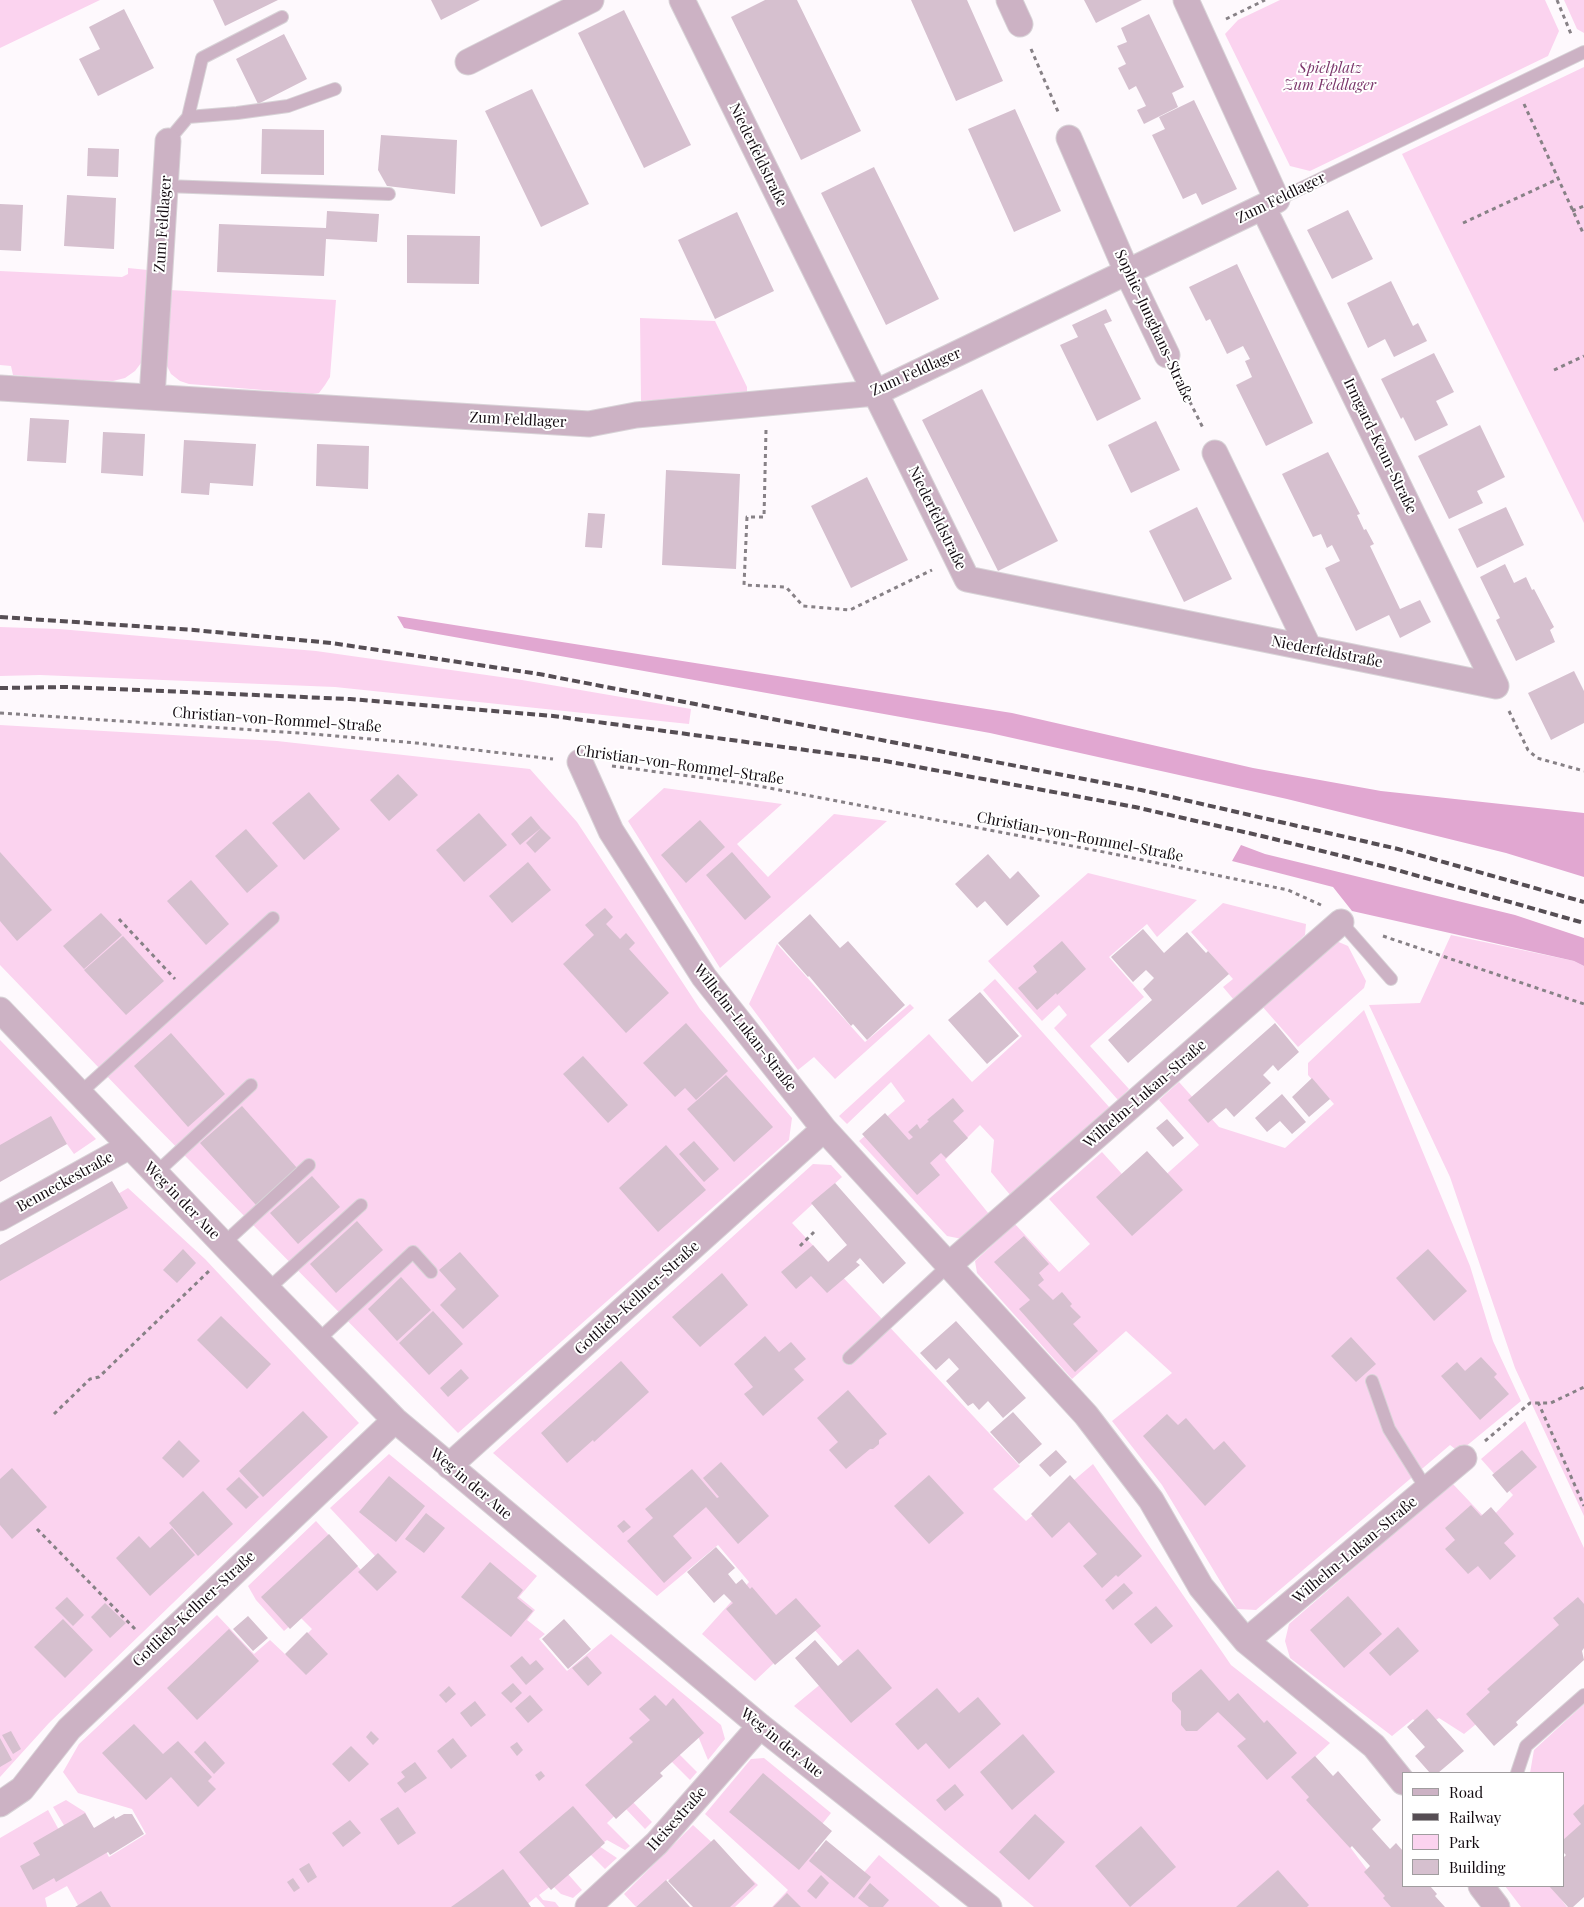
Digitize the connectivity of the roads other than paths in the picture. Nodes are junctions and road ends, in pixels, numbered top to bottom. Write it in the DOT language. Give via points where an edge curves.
graph roads {
  1 [pos="591,0"];
  2 [pos="1010,0"];
  3 [pos="1186,0"];
  4 [pos="687,2"];
  5 [pos="282,17"];
  6 [pos="1020,24"];
  7 [pos="1582,53"];
  8 [pos="468,62"];
  9 [pos="335,89"];
  10 [pos="188,117"];
  11 [pos="1070,138"];
  12 [pos="168,142"];
  13 [pos="165,186"];
  14 [pos="389,194"];
  15 [pos="1270,203"];
  16 [pos="1127,272"];
  17 [pos="1167,355"];
  18 [pos="0,388"];
  19 [pos="875,393"];
  20 [pos="152,396"];
  21 [pos="1215,453"];
  22 [pos="1309,648"];
  23 [pos="1496,686"];
  24 [pos="580,762"];
  25 [pos="273,918"];
  26 [pos="1341,922"];
  27 [pos="1391,979"];
  28 [pos="0,1010"];
  29 [pos="251,1085"];
  30 [pos="80,1093"];
  31 [pos="824,1129"];
  32 [pos="130,1146"];
  33 [pos="309,1166"];
  34 [pos="156,1173"];
  35 [pos="361,1205"];
  36 [pos="0,1218"];
  37 [pos="226,1248"];
  38 [pos="950,1265"];
  39 [pos="431,1272"];
  40 [pos="268,1290"];
  41 [pos="317,1341"];
  42 [pos="849,1358"];
  43 [pos="1372,1381"];
  44 [pos="395,1420"];
  45 [pos="1464,1458"];
  46 [pos="449,1466"];
  47 [pos="1427,1490"];
  48 [pos="1246,1641"];
  49 [pos="1584,1696"];
  50 [pos="760,1726"];
  51 [pos="1518,1772"];
  52 [pos="1402,1781"];
  53 [pos="0,1804"];
  54 [pos="1482,1887"];
  55 [pos="588,1907"];
  56 [pos="989,1907"];
  57 [pos="1497,1907"];
  1 -- 8 [label="street"];
  2 -- 6 [label="street"];
  3 -- 15 [label="street, Irmgard-Keun-Straße"];
  4 -- 19 [label="street, Niederfeldstraße"];
  5 -- 10 [label="lane" via="202,58"];
  7 -- 15 [label="lane, Zum Feldlager"];
  9 -- 10 [label="lane" via="288,106"];
  10 -- 12 [label="lane"];
  11 -- 16 [label="street, Sophie-Junghans-Straße"];
  12 -- 13 [label="street, Zum Feldlager"];
  13 -- 14 [label="lane"];
  13 -- 20 [label="street, Zum Feldlager"];
  15 -- 16 [label="street, Zum Feldlager"];
  15 -- 23 [label="street, Irmgard-Keun-Straße"];
  16 -- 17 [label="street, Sophie-Junghans-Straße"];
  16 -- 19 [label="street, Zum Feldlager"];
  18 -- 20 [label="street, Zum Feldlager"];
  19 -- 20 [label="street, Zum Feldlager" via="636,415 589,424"];
  19 -- 22 [label="street, Niederfeldstraße" via="967,579"];
  21 -- 22 [label="street"];
  22 -- 23 [label="street, Niederfeldstraße"];
  24 -- 31 [label="street, Wilhelm-Lukan-Straße" via="611,831 704,977"];
  25 -- 30 [label="lane"];
  26 -- 27 [label="lane"];
  26 -- 38 [label="street, Wilhelm-Lukan-Straße"];
  28 -- 30 [label="street, Weg in der Aue"];
  29 -- 34 [label="lane"];
  30 -- 32 [label="street, Weg in der Aue"];
  31 -- 38 [label="street, Wilhelm-Lukan-Straße"];
  31 -- 46 [label="street, Gottlieb-Kellner-Straße"];
  32 -- 34 [label="street, Weg in der Aue"];
  32 -- 36 [label="street, Benneckestraße"];
  33 -- 37 [label="lane"];
  34 -- 37 [label="street, Weg in der Aue"];
  35 -- 40 [label="lane"];
  37 -- 40 [label="street, Weg in der Aue"];
  38 -- 42 [label="lane, Wilhelm-Lukan-Straße"];
  38 -- 48 [label="street, Wilhelm-Lukan-Straße" via="1086,1415 1151,1500 1201,1588"];
  39 -- 41 [label="lane" via="413,1252"];
  40 -- 41 [label="street, Weg in der Aue"];
  41 -- 44 [label="street, Weg in der Aue"];
  43 -- 47 [label="lane" via="1389,1429"];
  44 -- 46 [label="street, Weg in der Aue"];
  44 -- 53 [label="street, Gottlieb-Kellner-Straße" via="69,1729 22,1789"];
  45 -- 47 [label="street, Wilhelm-Lukan-Straße"];
  46 -- 50 [label="street, Weg in der Aue"];
  47 -- 48 [label="street, Wilhelm-Lukan-Straße"];
  48 -- 52 [label="street, Wilhelm-Lukan-Straße" via="1374,1746"];
  49 -- 51 [label="lane" via="1526,1746"];
  50 -- 55 [label="street, Heisestraße" via="658,1843"];
  50 -- 56 [label="street, Weg in der Aue"];
  54 -- 57 [label="street"];
}
